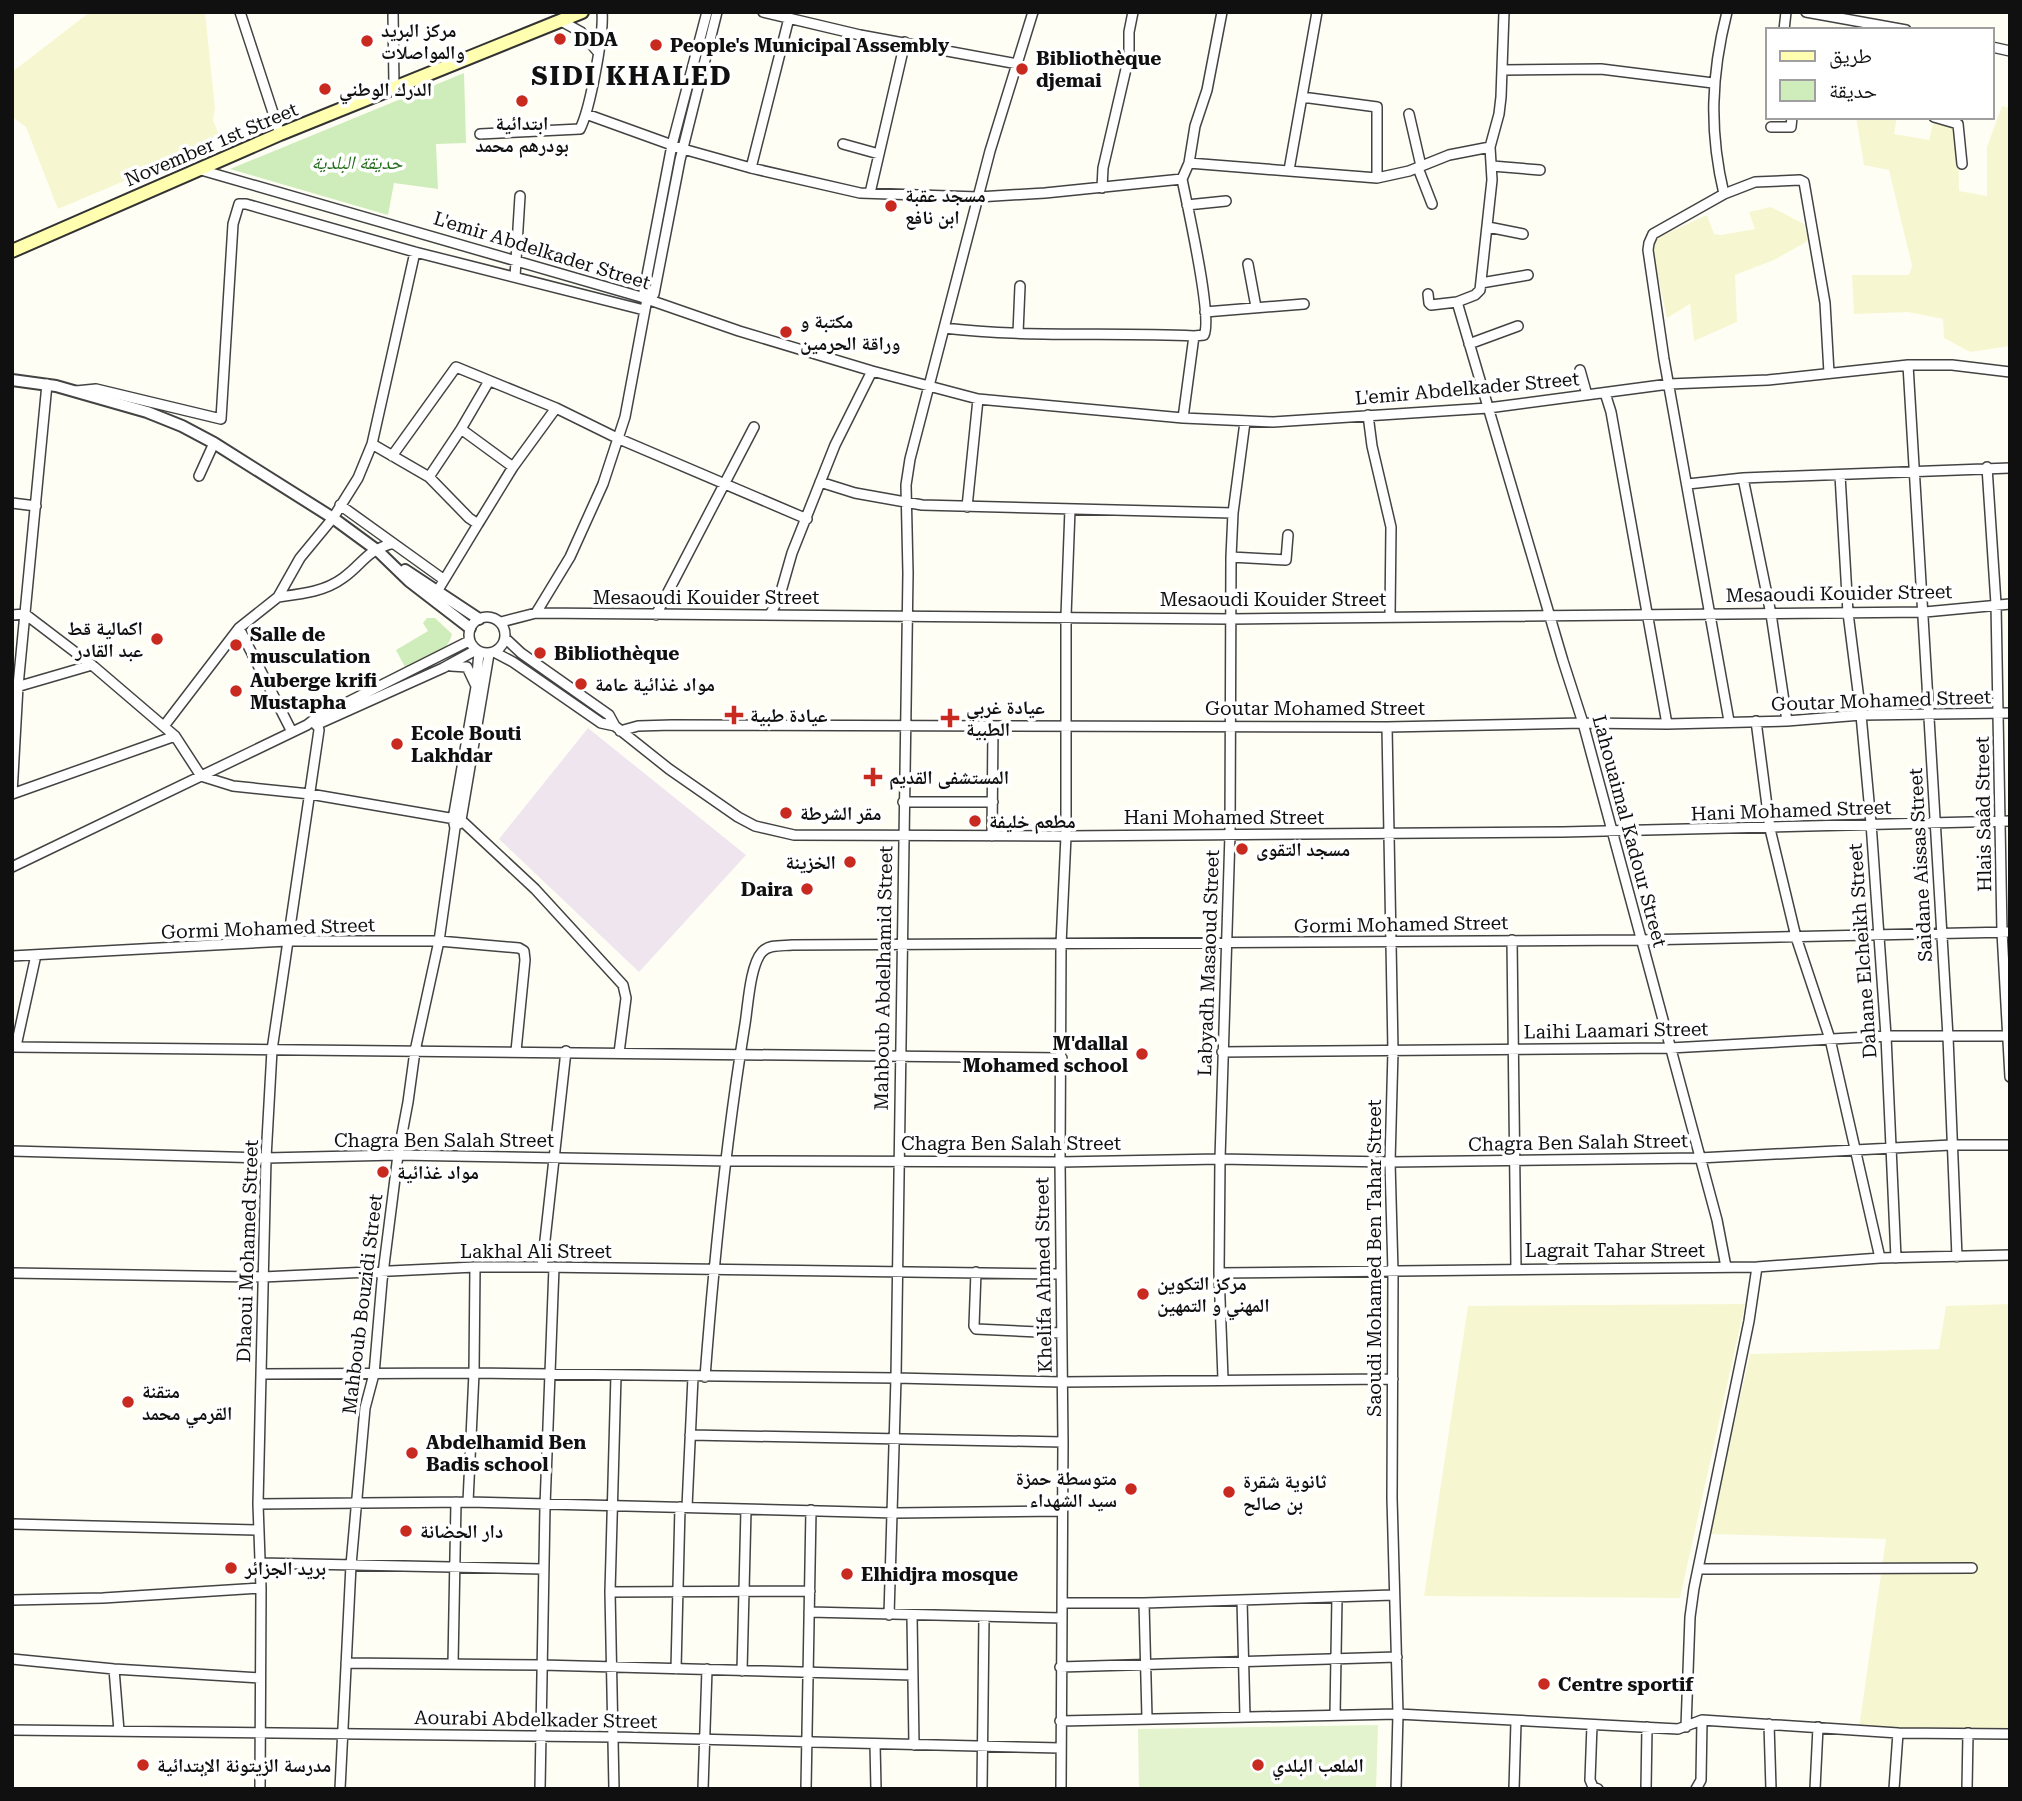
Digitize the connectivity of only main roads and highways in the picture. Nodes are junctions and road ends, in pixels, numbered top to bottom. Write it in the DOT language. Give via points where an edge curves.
graph roads {
  1 [pos="582,12"];
  2 [pos="12,251"];
  1 -- 2 [label="main road, November 1st Street" via="280,134"];
}
